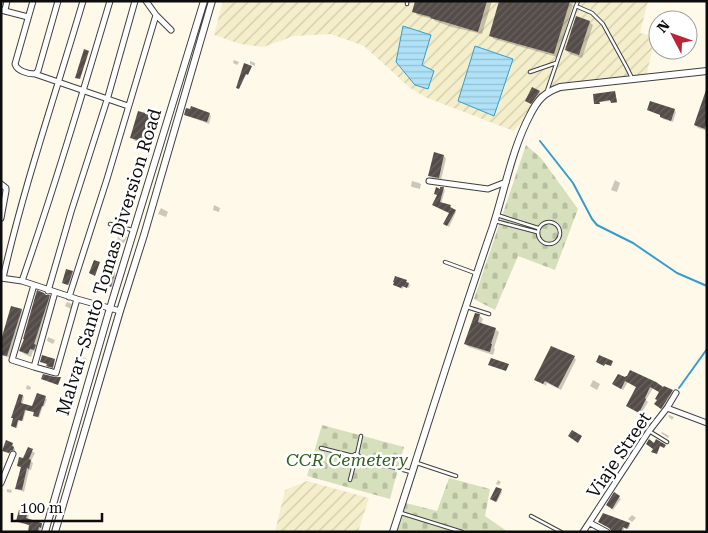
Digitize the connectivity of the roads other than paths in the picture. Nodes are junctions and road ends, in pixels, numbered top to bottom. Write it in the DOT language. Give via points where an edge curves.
graph roads {
  1 [pos="8,1"];
  2 [pos="33,1"];
  3 [pos="58,1"];
  4 [pos="84,1"];
  5 [pos="110,1"];
  6 [pos="135,1"];
  7 [pos="146,1"];
  8 [pos="204,1"];
  9 [pos="212,1"];
  10 [pos="578,1"];
  11 [pos="576,6"];
  12 [pos="3,10"];
  13 [pos="156,15"];
  14 [pos="28,18"];
  15 [pos="171,30"];
  16 [pos="556,64"];
  17 [pos="707,71"];
  18 [pos="530,72"];
  19 [pos="35,74"];
  20 [pos="632,80"];
  21 [pos="59,82"];
  22 [pos="83,91"];
  23 [pos="547,92"];
  24 [pos="107,100"];
  25 [pos="128,106"];
  26 [pos="429,180"];
  27 [pos="506,182"];
  28 [pos="1,184"];
  29 [pos="1,218"];
  30 [pos="496,218"];
  31 [pos="110,224"];
  32 [pos="538,230"];
  33 [pos="133,231"];
  34 [pos="445,262"];
  35 [pos="476,274"];
  36 [pos="2,278"];
  37 [pos="22,281"];
  38 [pos="34,285"];
  39 [pos="48,290"];
  40 [pos="55,292"];
  41 [pos="69,297"];
  42 [pos="77,300"];
  43 [pos="466,307"];
  44 [pos="110,308"];
  45 [pos="120,311"];
  46 [pos="490,314"];
  47 [pos="34,367"];
  48 [pos="676,393"];
  49 [pos="667,408"];
  50 [pos="707,423"];
  51 [pos="649,432"];
  52 [pos="360,436"];
  53 [pos="667,442"];
  54 [pos="321,448"];
  55 [pos="13,454"];
  56 [pos="357,454"];
  57 [pos="353,456"];
  58 [pos="359,458"];
  59 [pos="355,460"];
  60 [pos="416,462"];
  61 [pos="413,472"];
  62 [pos="456,476"];
  63 [pos="350,480"];
  64 [pos="1,483"];
  65 [pos="399,513"];
  66 [pos="530,516"];
  67 [pos="590,523"];
  68 [pos="45,532"];
  69 [pos="55,532"];
  70 [pos="393,532"];
  71 [pos="462,532"];
  72 [pos="561,532"];
  73 [pos="583,532"];
  74 [pos="607,532"];
  1 -- 12 [label="street"];
  2 -- 14 [label="street"];
  3 -- 19 [label="street"];
  4 -- 21 [label="street"];
  5 -- 22 [label="street"];
  6 -- 24 [label="street"];
  7 -- 13 [label="street"];
  8 -- 33 [label="street, Malvar–Santo Tomas Diversion Road"];
  9 -- 45 [label="street, Malvar–Santo Tomas Diversion Road"];
  10 -- 11 [label="lane"];
  11 -- 16 [label="lane"];
  11 -- 20 [label="lane" via="592,13 602,24"];
  12 -- 14 [label="street"];
  13 -- 15 [label="street"];
  13 -- 25 [label="street"];
  14 -- 19 [label="street" via="15,64 19,70"];
  16 -- 18 [label="lane"];
  16 -- 23 [label="lane"];
  17 -- 20 [label="street"];
  19 -- 21 [label="street"];
  20 -- 23 [label="street" via="560,87"];
  21 -- 22 [label="street"];
  21 -- 36 [label="street"];
  22 -- 24 [label="street"];
  22 -- 37 [label="street"];
  23 -- 27 [label="street" via="530,114"];
  24 -- 25 [label="street"];
  24 -- 39 [label="street"];
  25 -- 41 [label="street"];
  26 -- 27 [label="street" via="488,190"];
  27 -- 30 [label="street"];
  28 -- 29 [label="street" via="6,191"];
  30 -- 32 [label="lane"];
  30 -- 35 [label="street"];
  31 -- 33 [label="lane"];
  32 -- 32 [label="lane" via="538,239 545,244 553,244 559,238 559,229 553,223 545,223"];
  33 -- 44 [label="street, Malvar–Santo Tomas Diversion Road"];
  34 -- 35 [label="lane"];
  35 -- 43 [label="street"];
  36 -- 37 [label="street"];
  37 -- 38 [label="street"];
  38 -- 39 [label="street"];
  38 -- 47 [label="street" via="12,360"];
  39 -- 40 [label="street"];
  40 -- 41 [label="street"];
  40 -- 47 [label="street"];
  41 -- 42 [label="street"];
  42 -- 44 [label="street"];
  42 -- 47 [label="street" via="56,373"];
  43 -- 46 [label="lane"];
  43 -- 60 [label="street"];
  44 -- 45 [label="street"];
  44 -- 68 [label="street, Malvar–Santo Tomas Diversion Road"];
  45 -- 69 [label="street, Malvar–Santo Tomas Diversion Road"];
  48 -- 49 [label="street, Viaje Street"];
  49 -- 50 [label="street"];
  49 -- 51 [label="street, Viaje Street"];
  51 -- 53 [label="lane"];
  51 -- 67 [label="street, Viaje Street"];
  52 -- 56 [label="lane"];
  54 -- 57 [label="lane"];
  55 -- 64 [label="street"];
  56 -- 57 [label="lane"];
  56 -- 58 [label="lane"];
  57 -- 59 [label="lane"];
  58 -- 59 [label="lane"];
  58 -- 61 [label="lane"];
  59 -- 63 [label="lane"];
  60 -- 61 [label="street"];
  60 -- 62 [label="lane"];
  61 -- 65 [label="street"];
  65 -- 70 [label="street"];
  65 -- 71 [label="lane"];
  66 -- 72 [label="lane"];
  67 -- 73 [label="street, Viaje Street"];
  67 -- 74 [label="street"];
}
